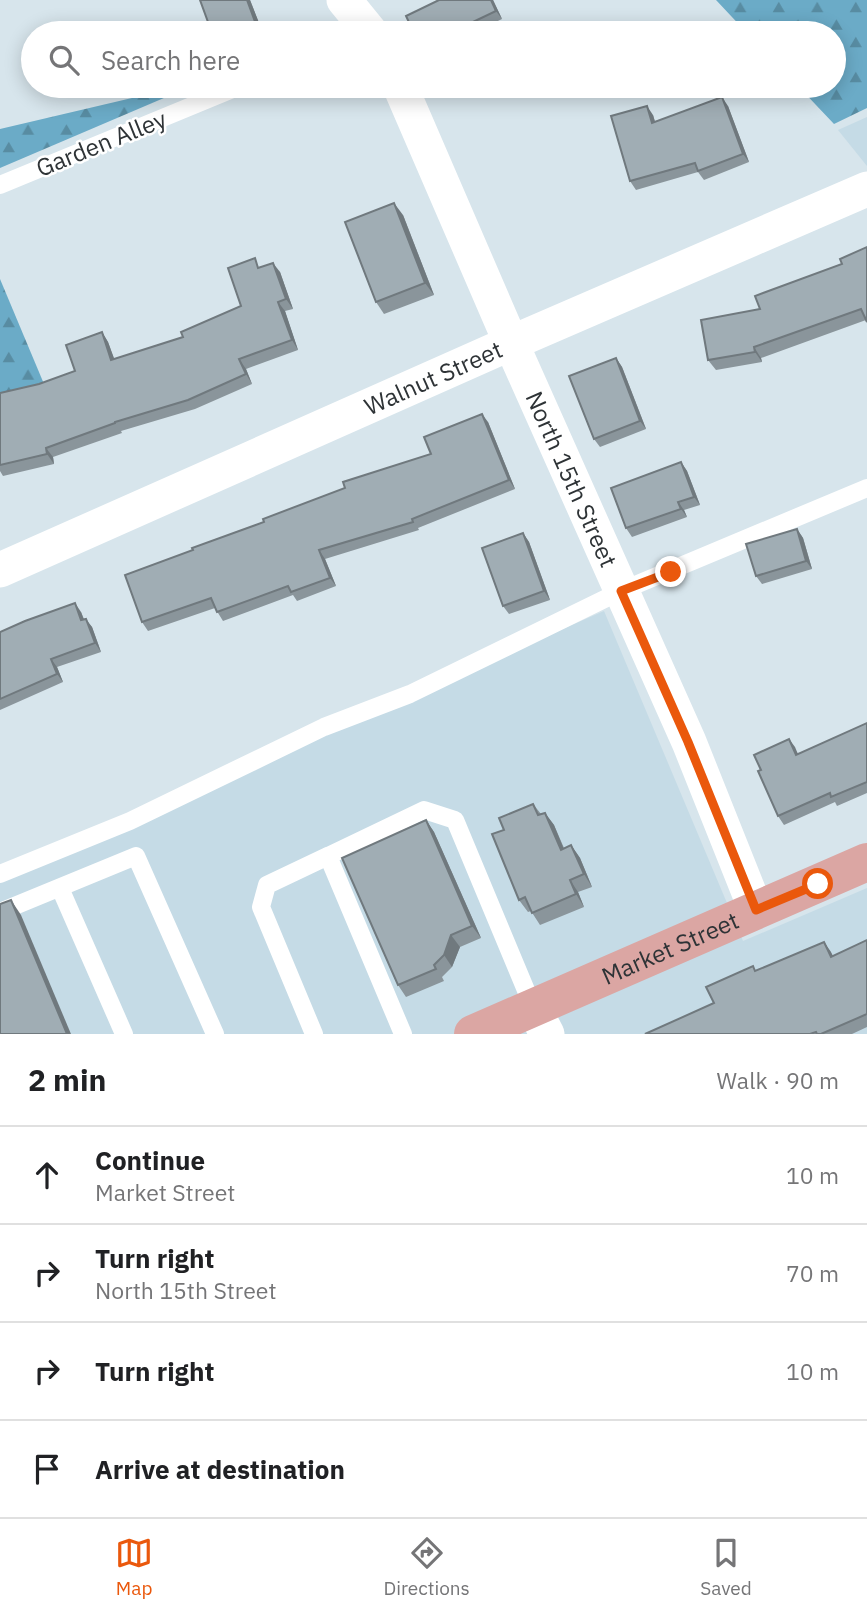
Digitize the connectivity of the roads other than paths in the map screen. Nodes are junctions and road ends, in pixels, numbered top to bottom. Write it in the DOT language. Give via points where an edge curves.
graph roads {
  1 [pos="344,0"];
  2 [pos="360,21"];
  3 [pos="211,98"];
  4 [pos="405,98"];
  5 [pos="0,185"];
  6 [pos="867,189"];
  7 [pos="511,343"];
  8 [pos="867,488"];
  9 [pos="0,570"];
  10 [pos="621,591"];
  11 [pos="328,856"];
  12 [pos="867,862"];
  13 [pos="0,874"];
  14 [pos="60,888"];
  15 [pos="756,910"];
  16 [pos="0,912"];
  17 [pos="540,1020"];
  18 [pos="124,1034"];
  19 [pos="215,1034"];
  20 [pos="314,1034"];
  21 [pos="403,1034"];
  22 [pos="473,1034"];
  1 -- 2 [label="street"];
  3 -- 5 [label="lane, Garden Alley"];
  4 -- 7 [label="street, North 15th Street"];
  6 -- 7 [label="street, Walnut Street"];
  7 -- 9 [label="street, Walnut Street"];
  7 -- 10 [label="street, North 15th Street"];
  8 -- 10 [label="lane"];
  10 -- 13 [label="lane" via="410,694 324,727 130,821"];
  10 -- 15 [label="street, North 15th Street"];
  11 -- 17 [label="lane" via="424,810 455,820"];
  11 -- 20 [label="lane" via="267,885 261,907"];
  11 -- 21 [label="lane"];
  12 -- 15 [label="main road, Market Street"];
  14 -- 16 [label="lane"];
  14 -- 18 [label="lane"];
  14 -- 19 [label="lane" via="136,856"];
  15 -- 17 [label="main road, Market Street"];
  17 -- 22 [label="main road, Market Street"];
}
